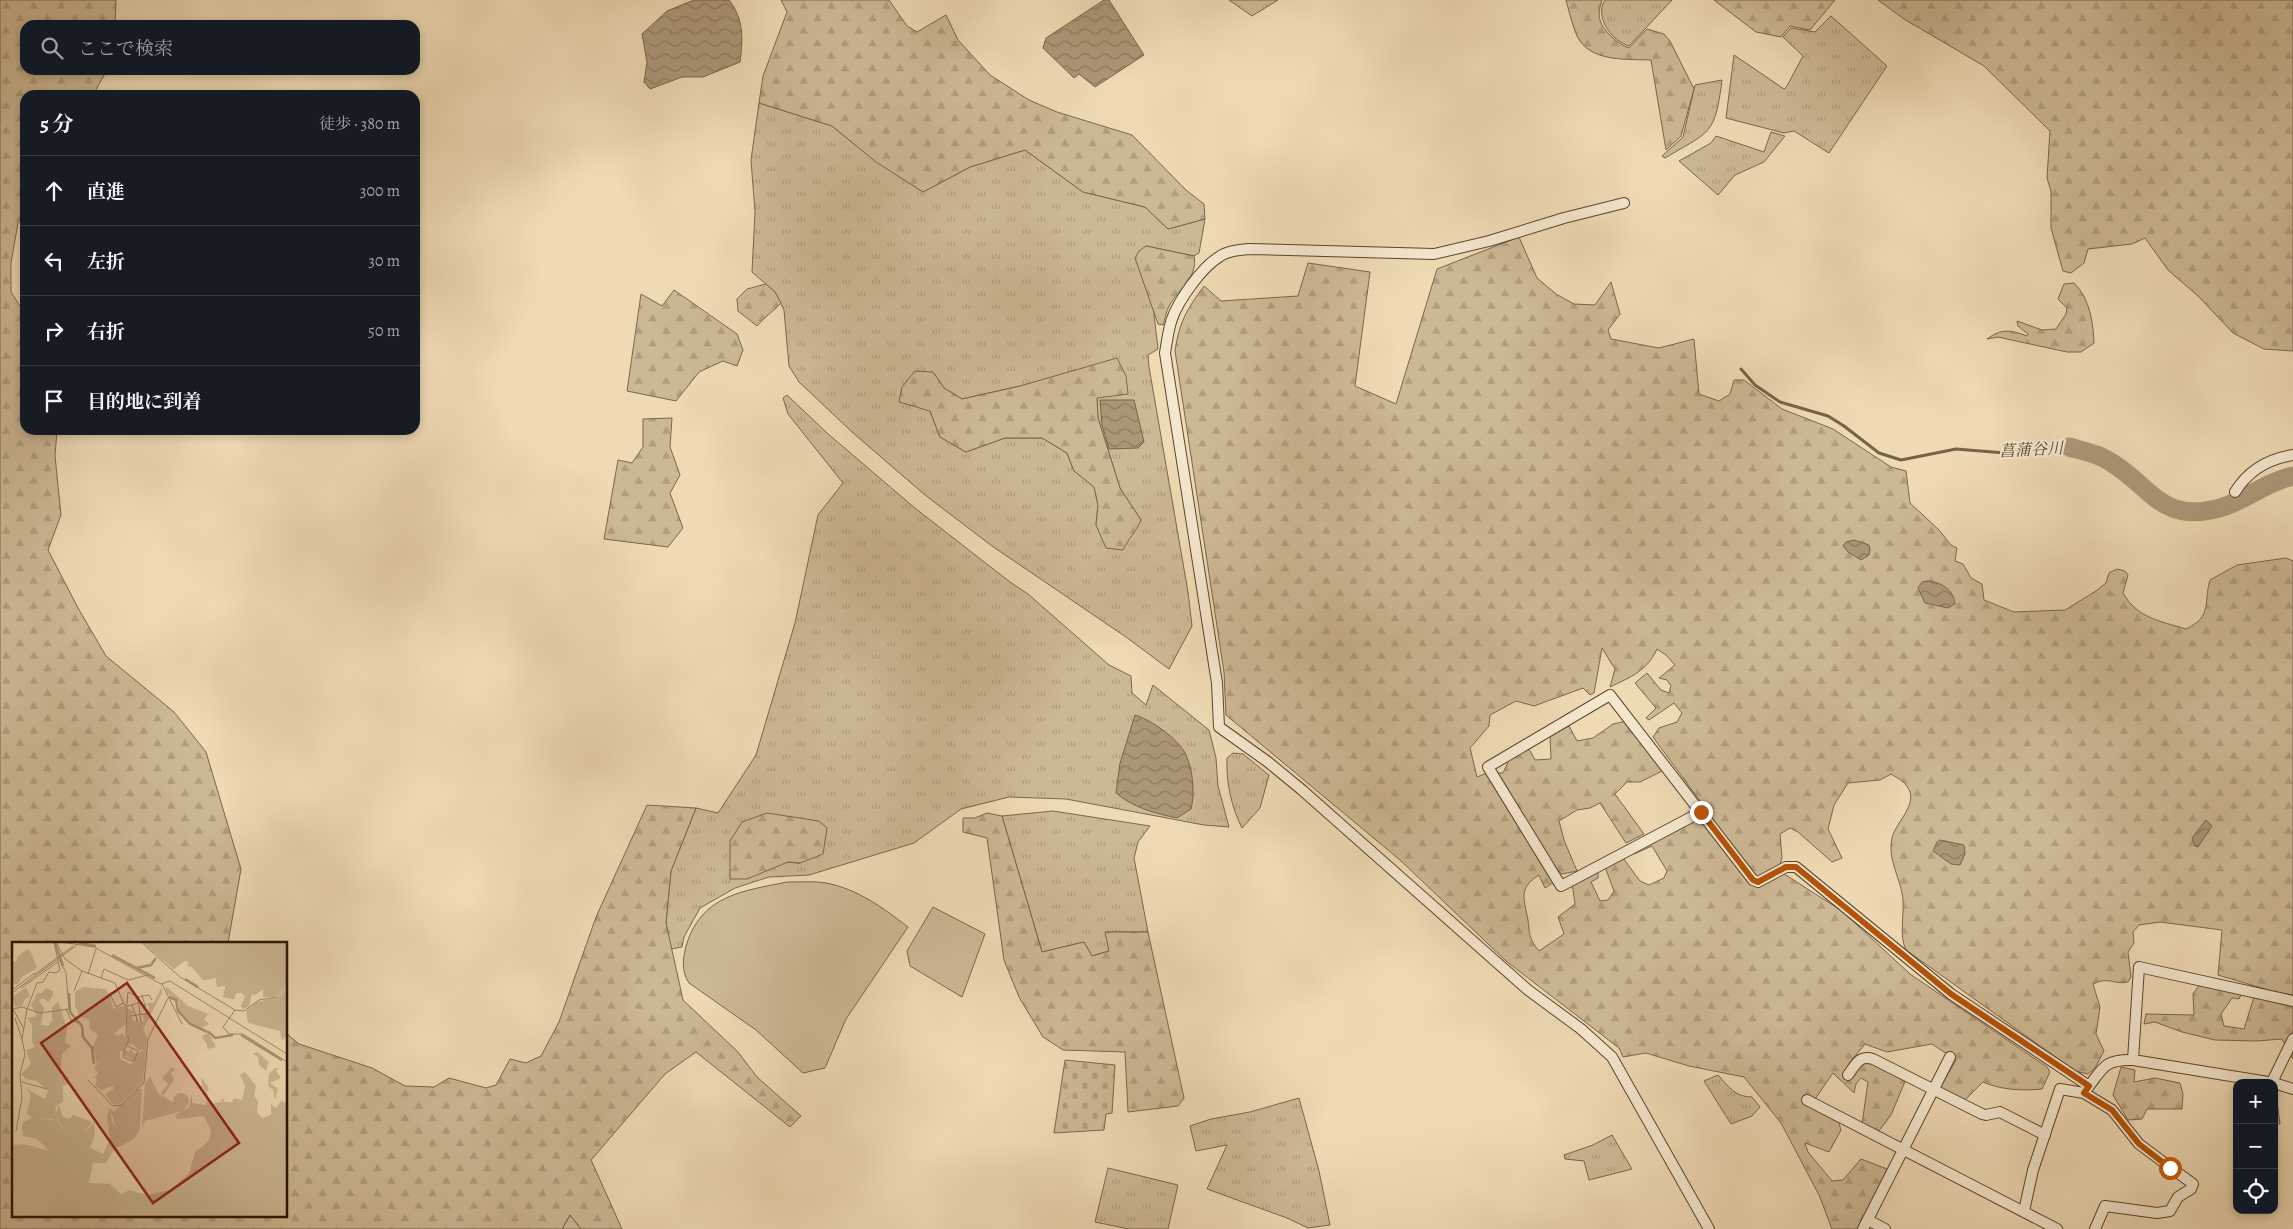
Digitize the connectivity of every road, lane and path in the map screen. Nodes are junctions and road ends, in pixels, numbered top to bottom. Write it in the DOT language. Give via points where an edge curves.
graph roads {
  1 [pos="1624,203"];
  2 [pos="2293,455"];
  3 [pos="2235,492"];
  4 [pos="1701,812"];
  5 [pos="2293,1001"];
  6 [pos="2293,1039"];
  7 [pos="1950,1056"];
  8 [pos="2133,1060"];
  9 [pos="2066,1071"];
  10 [pos="1848,1074"];
  11 [pos="2249,1079"];
  12 [pos="2275,1079"];
  13 [pos="2278,1084"];
  14 [pos="1933,1089"];
  15 [pos="2060,1089"];
  16 [pos="2293,1089"];
  17 [pos="2086,1090"];
  18 [pos="1807,1100"];
  19 [pos="2045,1135"];
  20 [pos="1903,1150"];
  21 [pos="2024,1211"];
  22 [pos="1866,1225"];
  23 [pos="1709,1229"];
  24 [pos="1885,1229"];
  25 [pos="2057,1229"];
  26 [pos="2095,1229"];
  1 -- 23 [label="street" via="1434,254 1232,251 1210,264 1183,299 1172,318 1165,353 1217,683 1219,727 1302,790 1528,990 1581,1029 1612,1057"];
  2 -- 3 [label="street" via="2263,465 2244,478"];
  4 -- 4 [label="street" via="1610,695 1488,767 1561,886"];
  4 -- 9 [label="street" via="1753,880 1758,882 1786,867 1796,867 1951,994"];
  5 -- 8 [label="street" via="2139,967"];
  6 -- 12 [label="street"];
  7 -- 14 [label="street"];
  8 -- 11 [label="street"];
  8 -- 17 [label="street" via="2114,1060 2106,1064"];
  9 -- 15 [label="street"];
  9 -- 17 [label="street"];
  10 -- 14 [label="street" via="1865,1057"];
  13 -- 16 [label="street"];
  14 -- 19 [label="street" via="1982,1114 2000,1112"];
  14 -- 20 [label="street"];
  15 -- 17 [label="street"];
  15 -- 19 [label="street"];
  17 -- 26 [label="street" via="2112,1110 2139,1144 2193,1184 2178,1197 2170,1211 2157,1213 2105,1206"];
  18 -- 20 [label="street"];
  19 -- 21 [label="street"];
  20 -- 21 [label="street"];
  20 -- 22 [label="street"];
  21 -- 25 [label="street"];
  22 -- 24 [label="street"];
}
